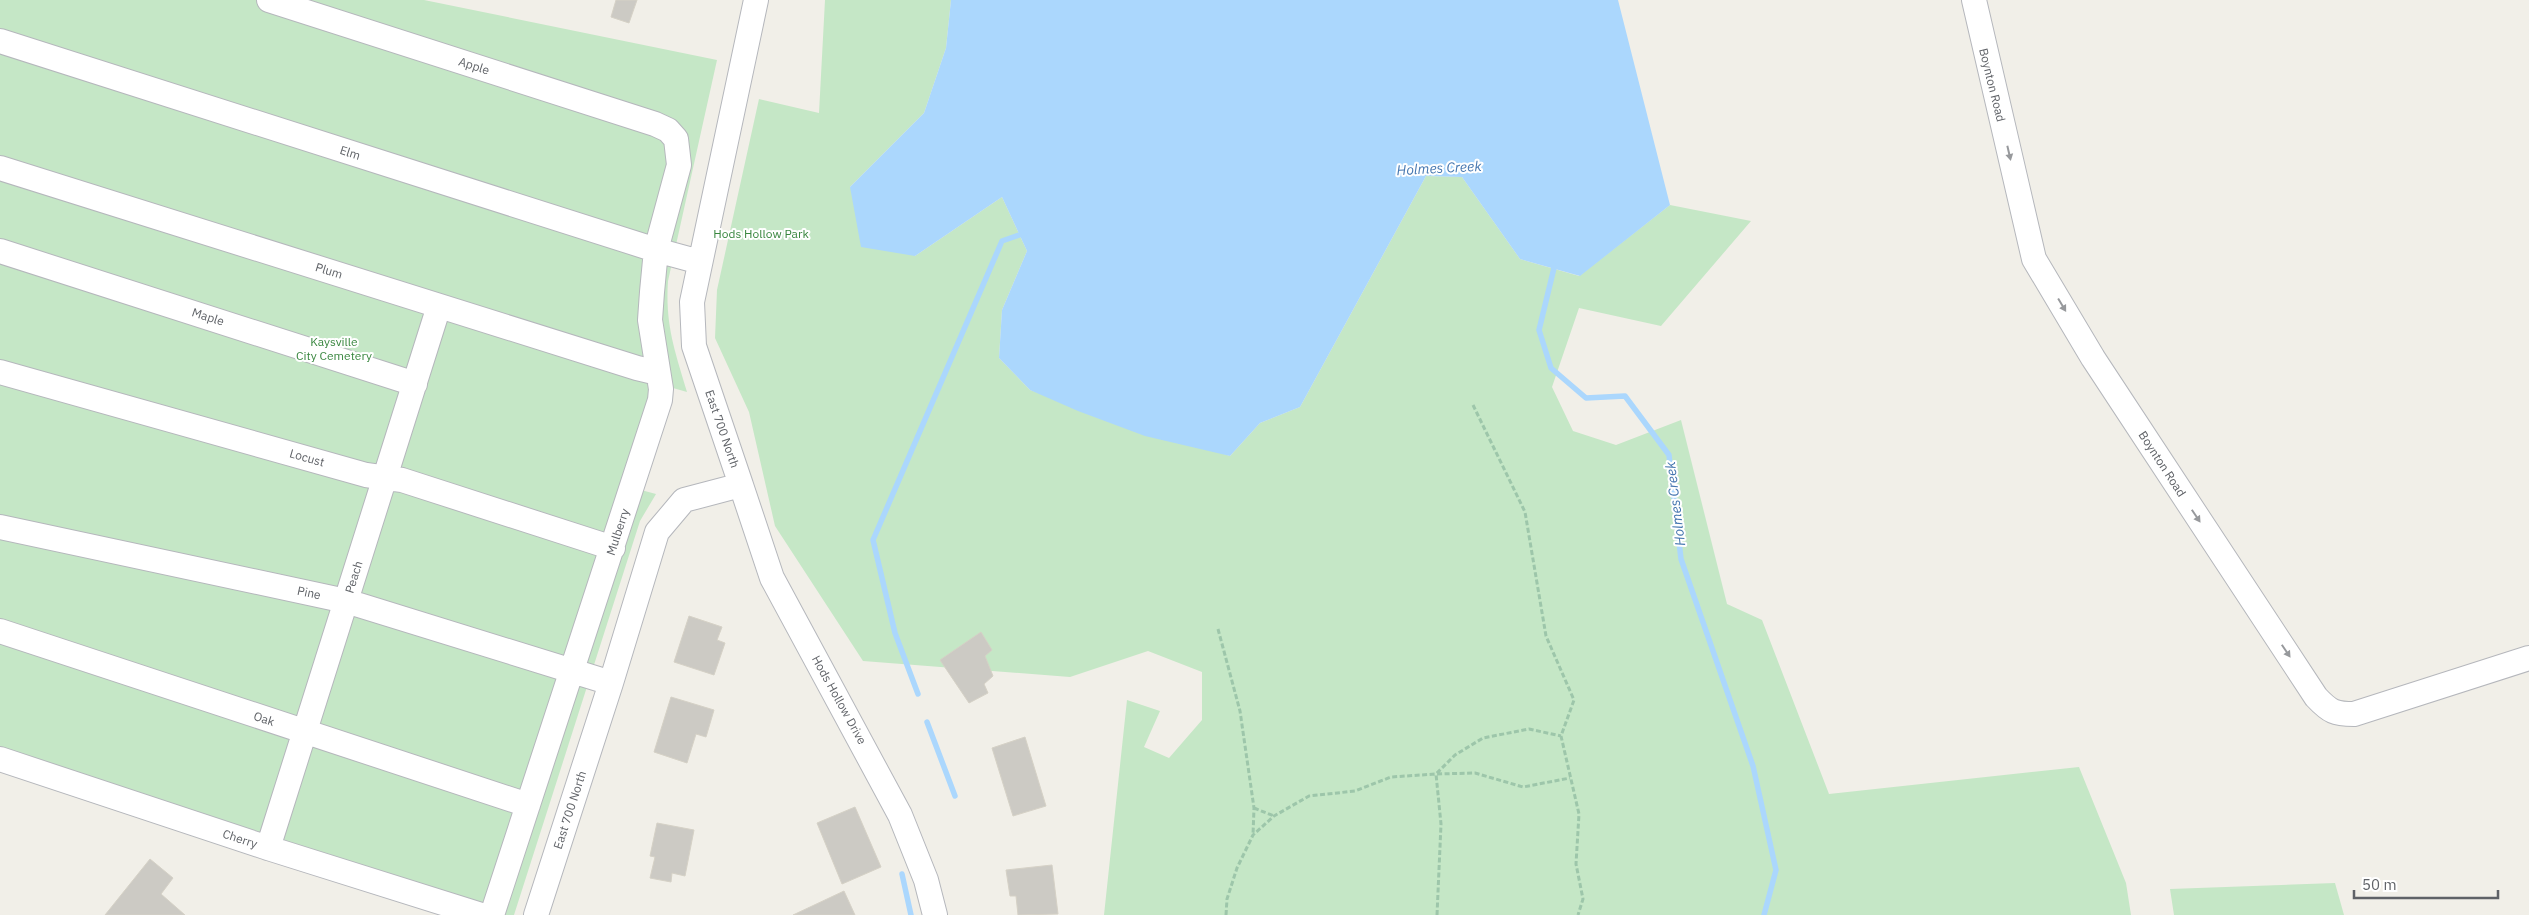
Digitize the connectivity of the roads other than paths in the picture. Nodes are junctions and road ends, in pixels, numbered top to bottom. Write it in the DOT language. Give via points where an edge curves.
graph roads {
  1 [pos="269,0"];
  2 [pos="756,0"];
  3 [pos="1975,10"];
  4 [pos="0,41"];
  5 [pos="676,139"];
  6 [pos="0,168"];
  7 [pos="656,250"];
  8 [pos="0,251"];
  9 [pos="700,262"];
  10 [pos="439,306"];
  11 [pos="0,372"];
  12 [pos="658,373"];
  13 [pos="415,384"];
  14 [pos="384,479"];
  15 [pos="740,485"];
  16 [pos="0,527"];
  17 [pos="613,548"];
  18 [pos="346,601"];
  19 [pos="0,631"];
  20 [pos="2529,658"];
  21 [pos="573,670"];
  22 [pos="611,683"];
  23 [pos="305,733"];
  24 [pos="0,760"];
  25 [pos="528,805"];
  26 [pos="268,848"];
  27 [pos="481,915"];
  28 [pos="492,915"];
  29 [pos="536,915"];
  30 [pos="934,915"];
  1 -- 5 [label="street, Apple" via="655,124 668,130"];
  2 -- 9 [label="street, East 700 North"];
  3 -- 20 [label="street, Boynton Road, one-way" via="2034,259 2093,358 2316,697 2337,714 2354,714"];
  4 -- 7 [label="street, Elm"];
  5 -- 7 [label="street, Mulberry" via="679,165"];
  6 -- 10 [label="street, Plum"];
  7 -- 9 [label="street, Elm"];
  7 -- 12 [label="street, Mulberry" via="650,320"];
  8 -- 13 [label="street, Maple"];
  9 -- 15 [label="street, East 700 North" via="692,302 694,346"];
  10 -- 12 [label="street, Plum"];
  10 -- 13 [label="street, Peach"];
  11 -- 14 [label="street, Locust"];
  12 -- 17 [label="street, Mulberry" via="660,400"];
  13 -- 14 [label="street, Peach"];
  14 -- 17 [label="street, Locust" via="402,480"];
  14 -- 18 [label="street, Peach"];
  15 -- 22 [label="street, East 700 North" via="684,500 656,532"];
  15 -- 30 [label="street, Hods Hollow Drive" via="772,578 900,816 926,880"];
  16 -- 18 [label="street, Pine"];
  17 -- 21 [label="street, Mulberry"];
  18 -- 21 [label="street, Pine"];
  18 -- 23 [label="street, Peach"];
  19 -- 23 [label="street, Oak"];
  21 -- 22 [label="street, Pine"];
  21 -- 25 [label="street, Mulberry"];
  22 -- 29 [label="street, East 700 North"];
  23 -- 25 [label="street, Oak"];
  23 -- 26 [label="street, Peach"];
  24 -- 26 [label="street, Cherry"];
  25 -- 28 [label="street, Mulberry"];
  26 -- 27 [label="street, Cherry"];
}
